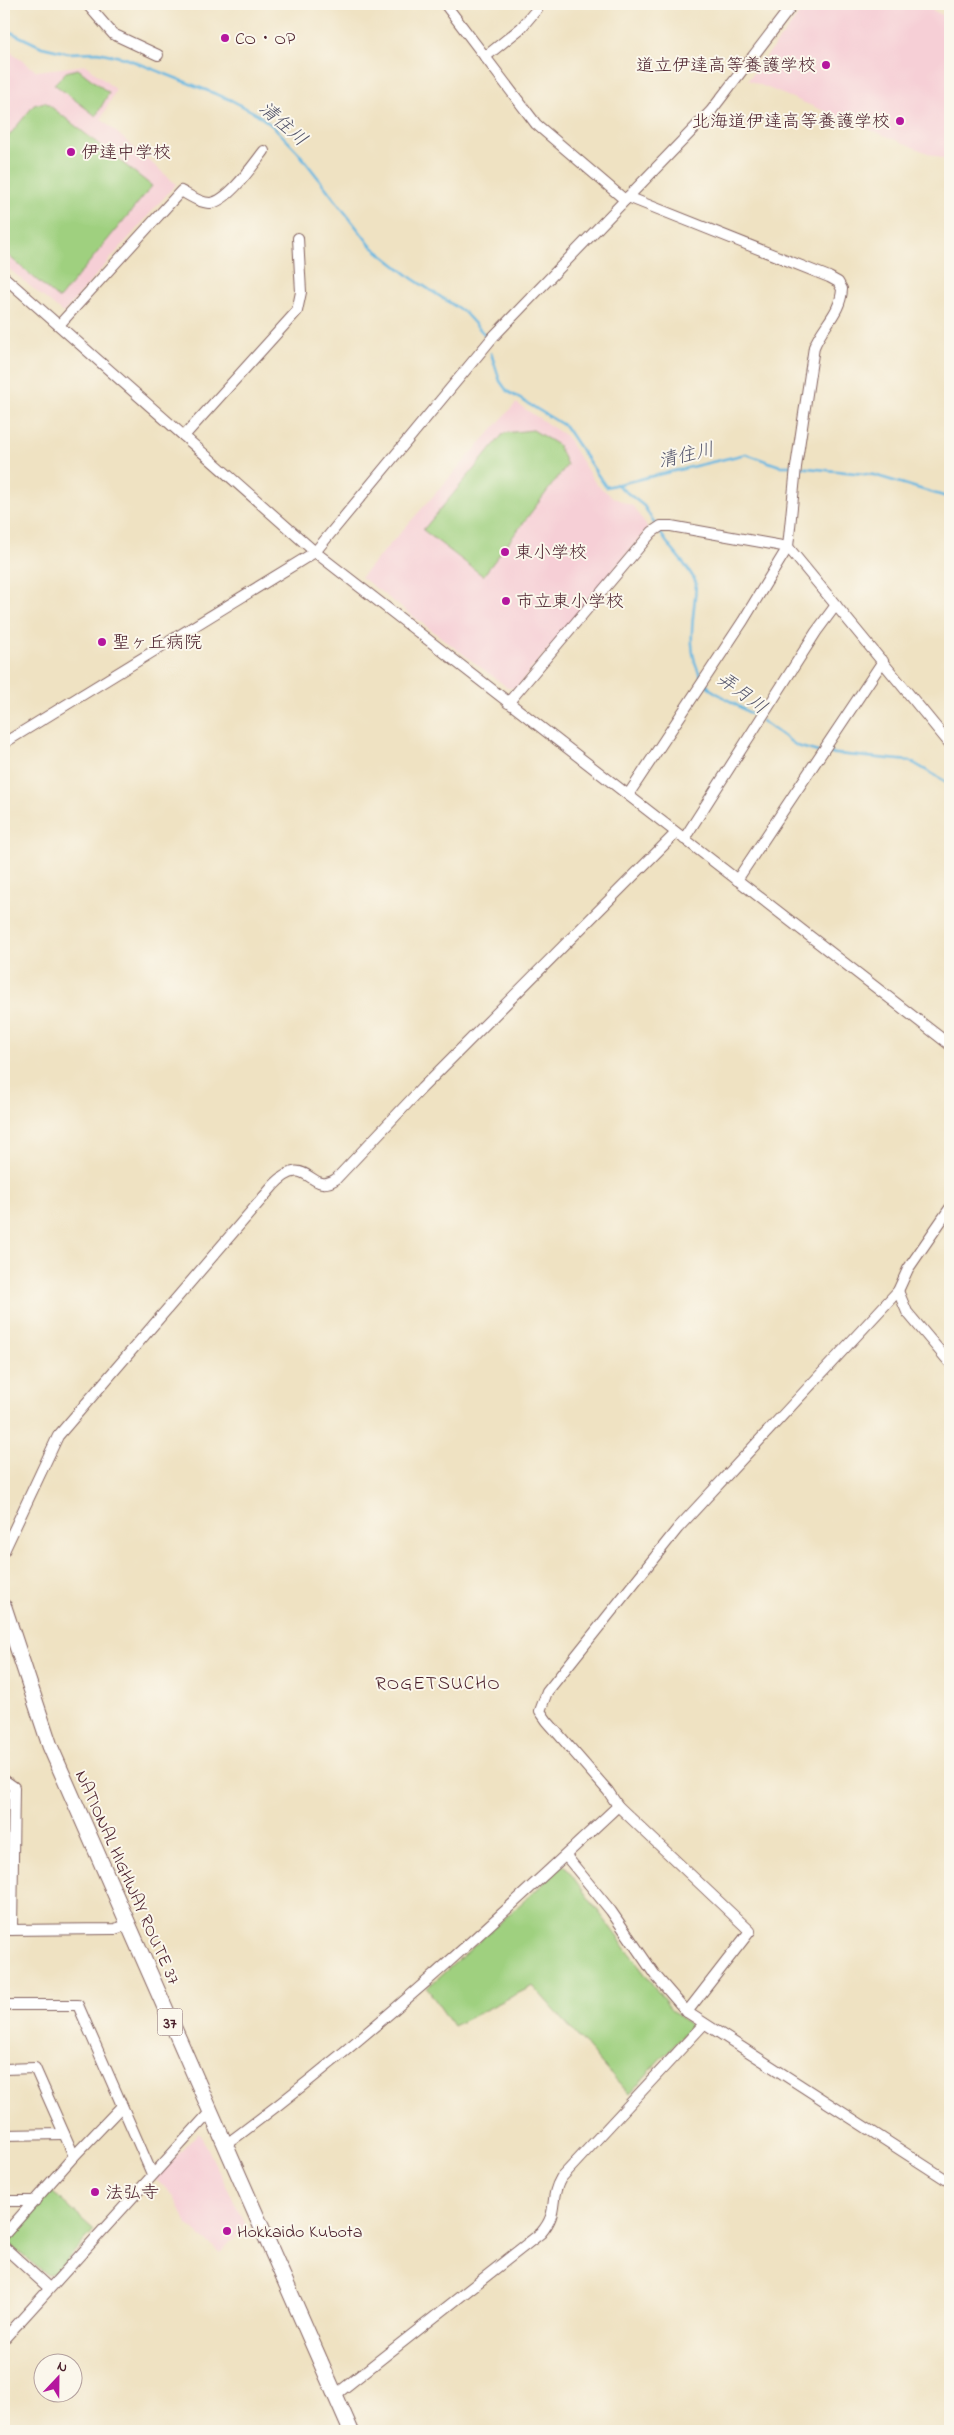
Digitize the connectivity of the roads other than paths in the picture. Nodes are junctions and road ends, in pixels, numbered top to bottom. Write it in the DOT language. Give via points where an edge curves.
graph roads {
  1 [pos="87,4"];
  2 [pos="445,4"];
  3 [pos="536,4"];
  4 [pos="793,4"];
  5 [pos="158,54"];
  6 [pos="485,57"];
  7 [pos="264,151"];
  8 [pos="626,198"];
  9 [pos="298,238"];
  10 [pos="4,277"];
  11 [pos="59,325"];
  12 [pos="184,436"];
  13 [pos="788,547"];
  14 [pos="315,552"];
  15 [pos="836,605"];
  16 [pos="883,661"];
  17 [pos="508,703"];
  18 [pos="4,743"];
  19 [pos="950,744"];
  20 [pos="628,795"];
  21 [pos="680,836"];
  22 [pos="737,880"];
  23 [pos="950,1045"];
  24 [pos="950,1208"];
  25 [pos="898,1291"];
  26 [pos="950,1363"];
  27 [pos="4,1551"];
  28 [pos="4,1607"];
  29 [pos="7,1634"];
  30 [pos="4,1780"];
  31 [pos="618,1806"];
  32 [pos="8,1814"];
  33 [pos="566,1856"];
  34 [pos="8,1861"];
  35 [pos="128,1924"];
  36 [pos="8,1930"];
  37 [pos="4,2005"];
  38 [pos="686,2012"];
  39 [pos="704,2024"];
  40 [pos="4,2069"];
  41 [pos="122,2106"];
  42 [pos="210,2112"];
  43 [pos="64,2134"];
  44 [pos="4,2135"];
  45 [pos="224,2146"];
  46 [pos="74,2156"];
  47 [pos="152,2174"];
  48 [pos="950,2182"];
  49 [pos="4,2201"];
  50 [pos="35,2201"];
  51 [pos="4,2236"];
  52 [pos="4,2248"];
  53 [pos="49,2288"];
  54 [pos="4,2339"];
  55 [pos="334,2396"];
  56 [pos="351,2431"];
  1 -- 5 [label="street" via="113,34"];
  2 -- 6 [label="street"];
  3 -- 6 [label="street" via="537,9 521,28"];
  4 -- 8 [label="street" via="716,105"];
  6 -- 8 [label="street" via="536,124"];
  7 -- 11 [label="street" via="227,195 212,203 201,202 181,191"];
  8 -- 13 [label="street" via="829,276 842,289 837,311 818,336 814,347"];
  8 -- 14 [label="street" via="493,337"];
  9 -- 12 [label="street" via="301,292 297,311"];
  10 -- 11 [label="street"];
  11 -- 12 [label="street"];
  12 -- 14 [label="street"];
  13 -- 15 [label="street"];
  13 -- 17 [label="street" via="661,526 652,532"];
  13 -- 20 [label="street"];
  14 -- 17 [label="street"];
  14 -- 18 [label="street"];
  15 -- 16 [label="street"];
  15 -- 21 [label="street"];
  16 -- 19 [label="street"];
  16 -- 22 [label="street"];
  17 -- 20 [label="street"];
  20 -- 21 [label="street"];
  21 -- 22 [label="street"];
  21 -- 27 [label="street" via="422,1088 336,1179 323,1184 303,1173 291,1170 284,1173 58,1436"];
  22 -- 23 [label="street"];
  24 -- 25 [label="street" via="901,1281"];
  25 -- 26 [label="street" via="907,1312"];
  25 -- 31 [label="street" via="678,1528 547,1692 540,1710"];
  28 -- 29 [label="highway, NATIONAL HIGHWAY ROUTE 37 / 37"];
  29 -- 35 [label="highway, NATIONAL HIGHWAY ROUTE 37 / 37" via="50,1746"];
  30 -- 32 [label="street" via="14,1786"];
  31 -- 33 [label="street"];
  31 -- 38 [label="street" via="750,1931"];
  32 -- 34 [label="street"];
  33 -- 38 [label="street" via="611,1911 655,1976"];
  33 -- 45 [label="street" via="329,2064"];
  34 -- 36 [label="street"];
  35 -- 36 [label="street" via="115,1929"];
  35 -- 42 [label="highway, NATIONAL HIGHWAY ROUTE 37 / 37"];
  37 -- 41 [label="street" via="78,2005"];
  38 -- 39 [label="street"];
  39 -- 48 [label="street"];
  39 -- 55 [label="street" via="562,2178 554,2191 554,2213 541,2233"];
  40 -- 43 [label="street" via="34,2068"];
  41 -- 46 [label="street"];
  41 -- 47 [label="street"];
  42 -- 45 [label="highway, NATIONAL HIGHWAY ROUTE 37 / 37"];
  42 -- 47 [label="street"];
  43 -- 44 [label="street"];
  43 -- 46 [label="street"];
  45 -- 55 [label="highway, NATIONAL HIGHWAY ROUTE 37 / 37"];
  46 -- 50 [label="street"];
  47 -- 53 [label="street"];
  49 -- 50 [label="street"];
  50 -- 51 [label="street"];
  52 -- 53 [label="street"];
  53 -- 54 [label="street"];
  55 -- 56 [label="highway, NATIONAL HIGHWAY ROUTE 37 / 37"];
}
